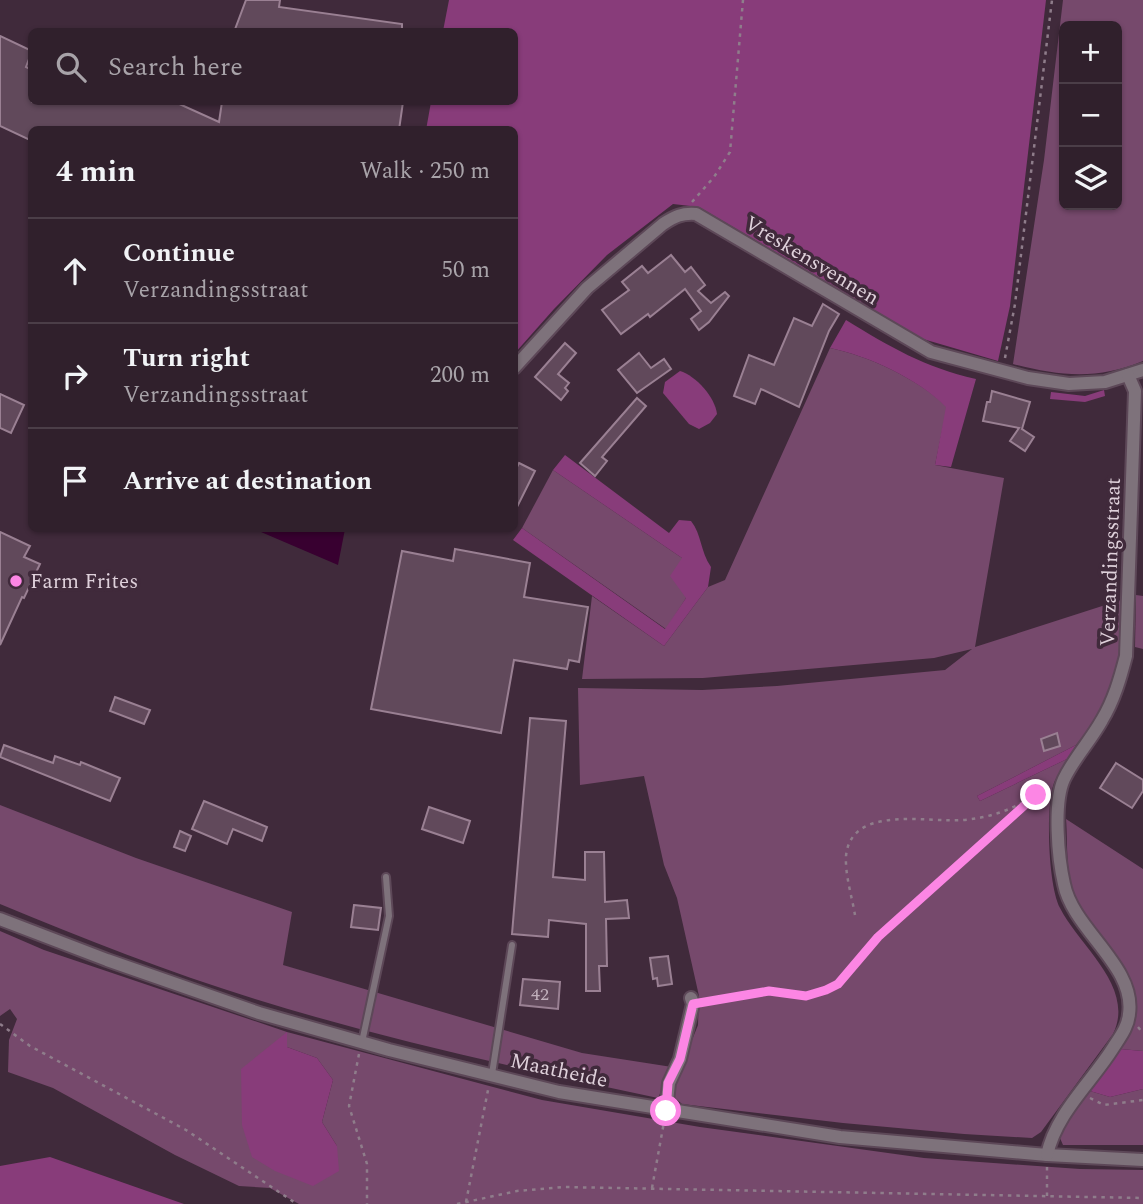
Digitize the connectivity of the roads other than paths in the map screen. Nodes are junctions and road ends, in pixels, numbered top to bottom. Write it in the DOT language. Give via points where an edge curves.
graph roads {
  1 [pos="518,364"];
  2 [pos="1143,370"];
  3 [pos="1128,375"];
  4 [pos="386,877"];
  5 [pos="0,919"];
  6 [pos="512,945"];
  7 [pos="692,1001"];
  8 [pos="362,1042"];
  9 [pos="491,1076"];
  10 [pos="666,1111"];
  11 [pos="1047,1155"];
  12 [pos="1139,1158"];
  1 -- 3 [label="street, Vreskensvennen" via="587,288 663,224 684,213 696,214 931,352 1069,384"];
  2 -- 3 [label="street, Vreskensvennen"];
  3 -- 11 [label="street, Verzandingsstraat" via="1135,391 1126,656 1112,701 1065,778 1059,825 1068,900 1126,985 1130,1014 1118,1040 1058,1123"];
  4 -- 8 [label="lane" via="389,916"];
  5 -- 8 [label="street, Maatheide" via="259,1013"];
  6 -- 9 [label="lane"];
  7 -- 10 [label="street" via="680,1059 668,1083"];
  8 -- 9 [label="street, Maatheide"];
  9 -- 10 [label="street, Maatheide"];
  10 -- 11 [label="street, Maatheide" via="840,1137"];
  11 -- 12 [label="street, Maatheide"];
}
